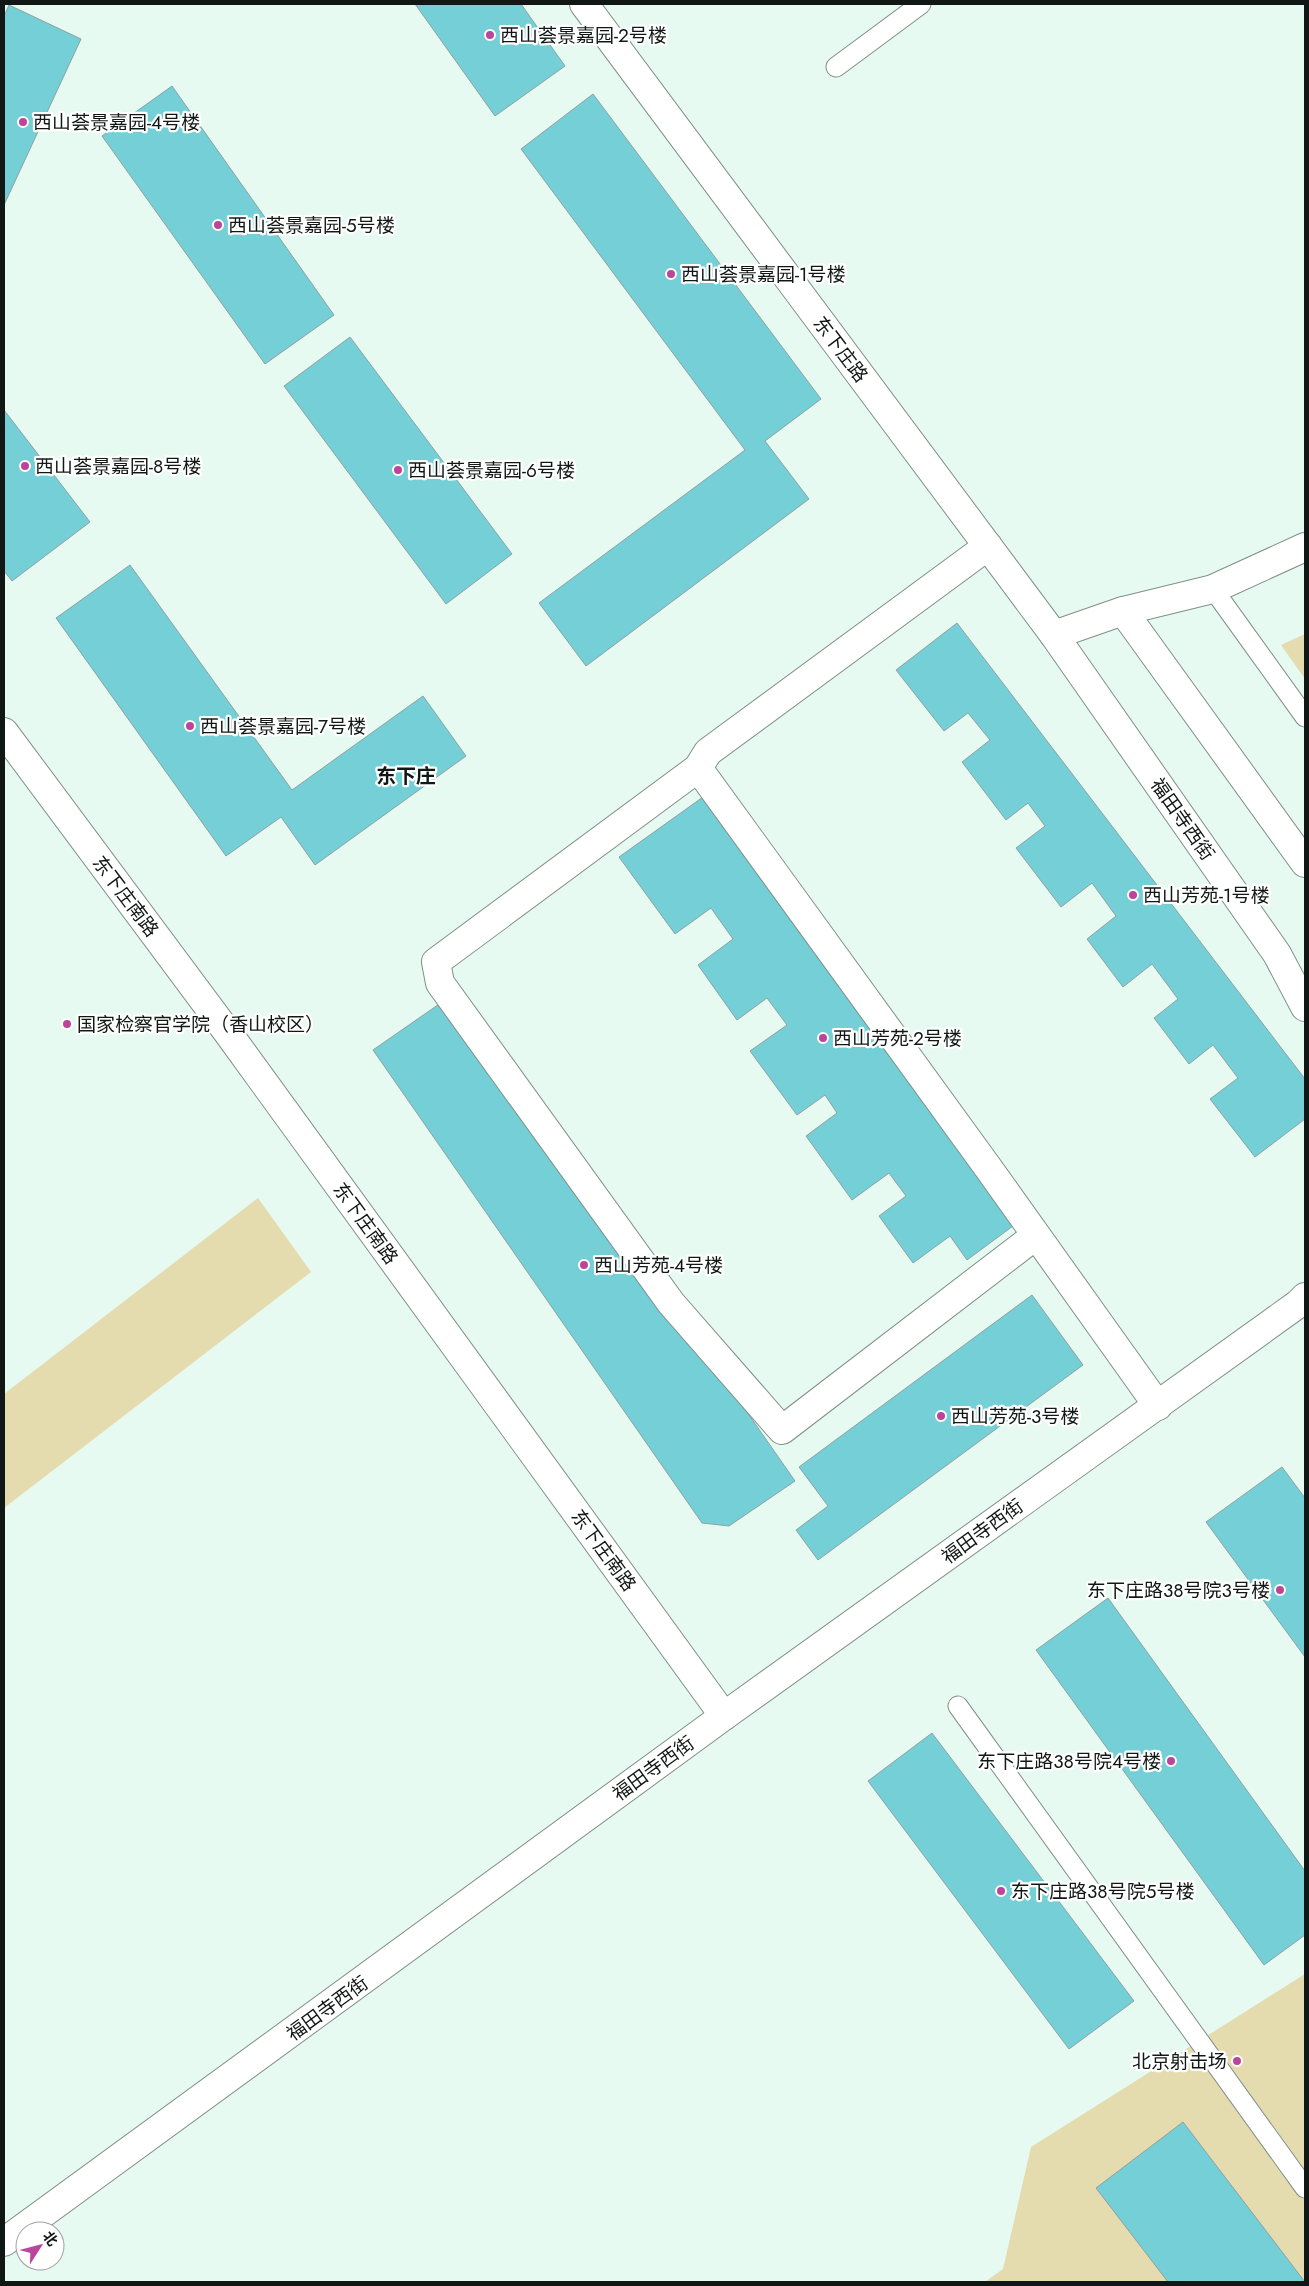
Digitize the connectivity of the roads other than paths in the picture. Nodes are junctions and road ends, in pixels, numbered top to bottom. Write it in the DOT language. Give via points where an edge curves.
graph roads {
  1 [pos="584,4"];
  2 [pos="921,4"];
  3 [pos="836,67"];
  4 [pos="988,546"];
  5 [pos="1305,547"];
  6 [pos="1213,589"];
  7 [pos="1123,611"];
  8 [pos="1054,635"];
  9 [pos="1305,717"];
  10 [pos="4,732"];
  11 [pos="698,768"];
  12 [pos="1305,863"];
  13 [pos="1305,1007"];
  14 [pos="1035,1236"];
  15 [pos="1305,1297"];
  16 [pos="1158,1406"];
  17 [pos="958,1706"];
  18 [pos="724,1716"];
  19 [pos="1305,2188"];
  20 [pos="4,2242"];
  1 -- 4 [label="street, 东下庄路"];
  2 -- 3 [label="lane"];
  4 -- 8 [label="street, 东下庄路"];
  4 -- 11 [label="street" via="708,752"];
  5 -- 6 [label="street"];
  6 -- 7 [label="street"];
  6 -- 9 [label="lane"];
  7 -- 8 [label="street"];
  7 -- 12 [label="street"];
  8 -- 13 [label="street, 福田寺西街" via="1277,954"];
  10 -- 18 [label="street, 东下庄南路"];
  11 -- 14 [label="street"];
  11 -- 14 [label="street" via="436,962 445,991 672,1303 782,1430"];
  14 -- 16 [label="street"];
  15 -- 16 [label="street, 福田寺西街"];
  16 -- 18 [label="street, 福田寺西街"];
  17 -- 19 [label="lane"];
  18 -- 20 [label="street, 福田寺西街"];
}
